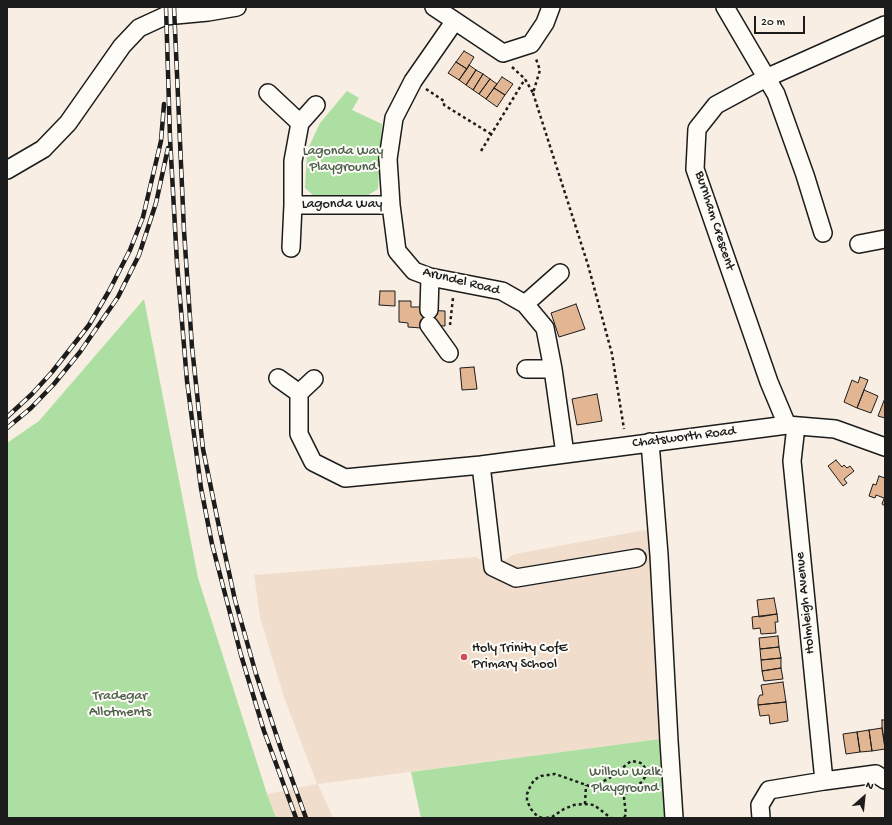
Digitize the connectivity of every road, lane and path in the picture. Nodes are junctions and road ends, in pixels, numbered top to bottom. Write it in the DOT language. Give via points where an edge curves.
graph roads {
  1 [pos="237,7"];
  2 [pos="434,7"];
  3 [pos="552,7"];
  4 [pos="725,7"];
  5 [pos="454,22"];
  6 [pos="885,25"];
  7 [pos="531,44"];
  8 [pos="503,53"];
  9 [pos="766,78"];
  10 [pos="525,79"];
  11 [pos="412,81"];
  12 [pos="268,93"];
  13 [pos="533,93"];
  14 [pos="316,106"];
  15 [pos="300,123"];
  16 [pos="491,134"];
  17 [pos="481,151"];
  18 [pos="7,170"];
  19 [pos="293,205"];
  20 [pos="391,205"];
  21 [pos="823,233"];
  22 [pos="885,239"];
  23 [pos="859,244"];
  24 [pos="291,248"];
  25 [pos="560,273"];
  26 [pos="430,277"];
  27 [pos="454,282"];
  28 [pos="524,304"];
  29 [pos="449,353"];
  30 [pos="526,369"];
  31 [pos="553,369"];
  32 [pos="278,378"];
  33 [pos="314,379"];
  34 [pos="299,393"];
  35 [pos="791,425"];
  36 [pos="650,442"];
  37 [pos="627,445"];
  38 [pos="885,447"];
  39 [pos="565,454"];
  40 [pos="481,465"];
  41 [pos="637,558"];
  42 [pos="885,780"];
  43 [pos="824,781"];
  44 [pos="586,785"];
  45 [pos="585,804"];
  46 [pos="542,818"];
  47 [pos="546,818"];
  48 [pos="610,818"];
  49 [pos="624,818"];
  50 [pos="674,818"];
  51 [pos="761,818"];
  1 -- 18 [label="street" via="165,16 139,28 122,46 68,123 43,149"];
  2 -- 5 [label="street"];
  3 -- 7 [label="street" via="543,27"];
  4 -- 9 [label="street"];
  5 -- 8 [label="street"];
  5 -- 11 [label="street, Arundel Road"];
  6 -- 9 [label="street, Burnham Crescent"];
  7 -- 8 [label="street"];
  7 -- 13 [label="path" via="540,70"];
  8 -- 10 [label="path" via="512,67"];
  9 -- 21 [label="street" via="776,94"];
  9 -- 35 [label="street, Burnham Crescent" via="716,105 697,129 695,169 769,382"];
  10 -- 13 [label="path"];
  10 -- 16 [label="path"];
  11 -- 16 [label="path" via="444,101 444,106"];
  11 -- 20 [label="street, Arundel Road" via="394,118 388,159"];
  12 -- 15 [label="street"];
  13 -- 37 [label="path" via="592,280 612,354"];
  14 -- 15 [label="street"];
  15 -- 19 [label="street, Lagonda Way" via="293,161"];
  16 -- 17 [label="path"];
  19 -- 20 [label="street, Lagonda Way"];
  19 -- 24 [label="street, Lagonda Way"];
  20 -- 26 [label="street, Arundel Road" via="397,251 414,271"];
  22 -- 23 [label="street"];
  25 -- 28 [label="street"];
  26 -- 27 [label="street, Arundel Road"];
  26 -- 29 [label="street" via="429,318"];
  27 -- 28 [label="street, Arundel Road" via="502,291"];
  27 -- 29 [label="path"];
  28 -- 31 [label="street, Arundel Road" via="545,328"];
  30 -- 31 [label="street"];
  31 -- 39 [label="street, Arundel Road"];
  32 -- 34 [label="street"];
  33 -- 34 [label="street"];
  34 -- 40 [label="street, Chatsworth Road" via="299,434 313,462 345,478"];
  35 -- 36 [label="street, Chatsworth Road"];
  35 -- 38 [label="street, Chatsworth Road" via="835,429"];
  35 -- 43 [label="street, Holmleigh Avenue" via="792,461"];
  36 -- 37 [label="street, Chatsworth Road"];
  36 -- 50 [label="street"];
  37 -- 39 [label="street, Chatsworth Road"];
  39 -- 40 [label="street, Chatsworth Road"];
  40 -- 41 [label="street" via="492,567 516,578"];
  42 -- 43 [label="street" via="876,774"];
  43 -- 51 [label="street" via="769,790 760,805"];
  44 -- 45 [label="path"];
  44 -- 46 [label="path" via="555,774 534,780 527,794 527,801 537,816"];
  44 -- 49 [label="path" via="602,782 631,761 643,764 645,777 642,782 628,790 624,798"];
  45 -- 47 [label="path" via="574,805"];
  45 -- 48 [label="path" via="594,805"];
}
